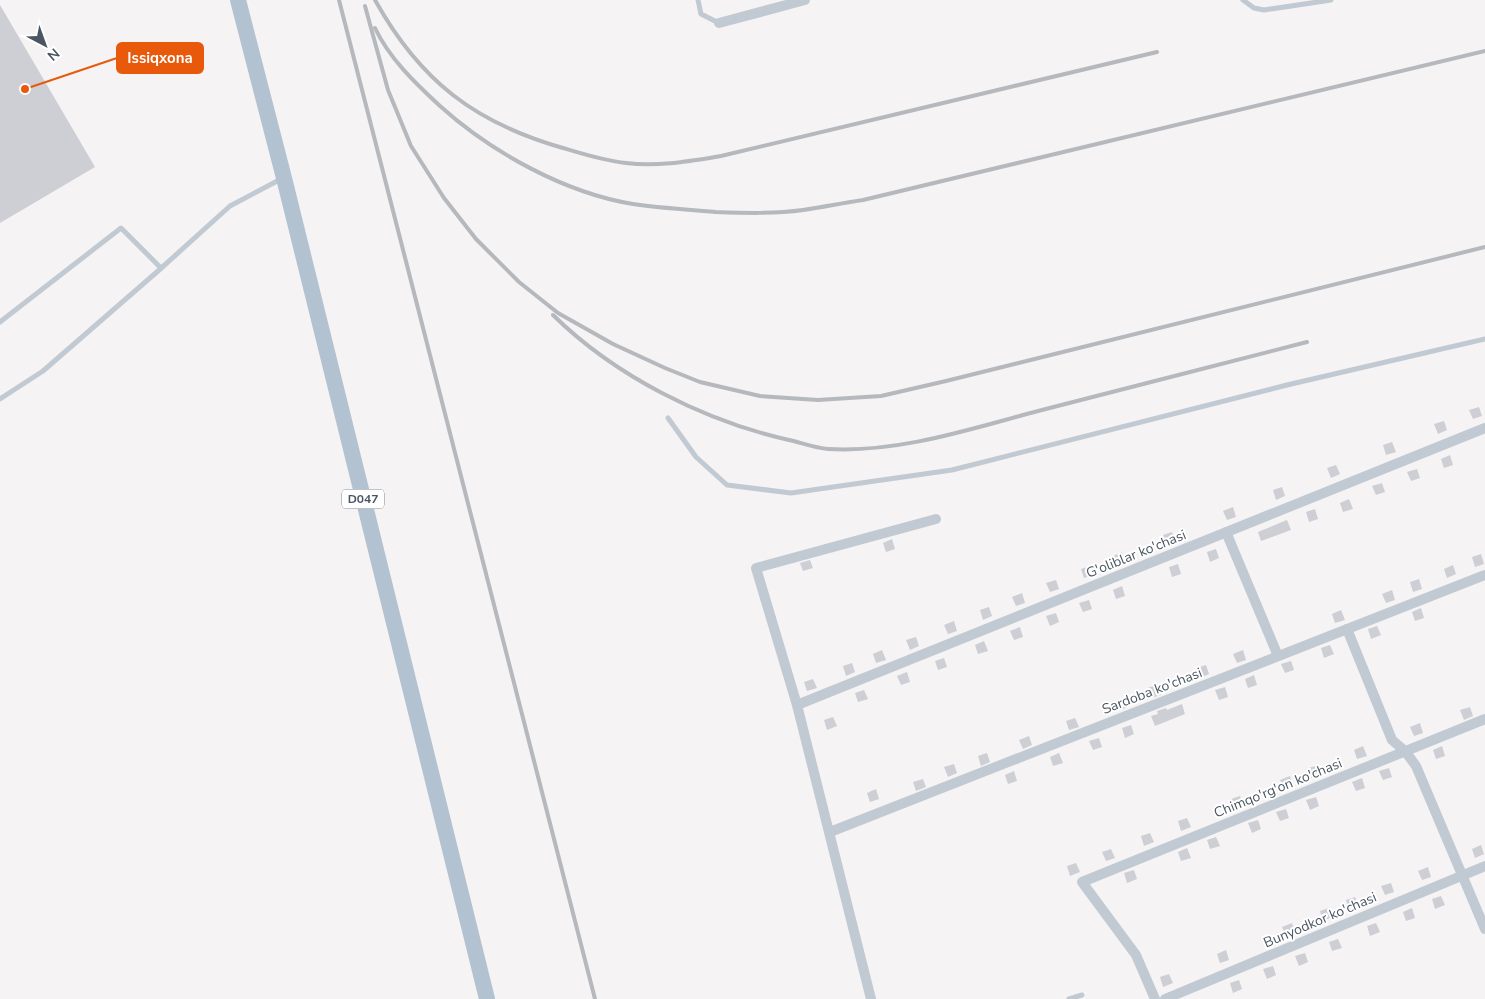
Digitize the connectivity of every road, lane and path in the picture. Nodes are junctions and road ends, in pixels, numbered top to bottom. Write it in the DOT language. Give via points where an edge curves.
graph roads {
  1 [pos="238,0"];
  2 [pos="698,0"];
  3 [pos="804,0"];
  4 [pos="1244,0"];
  5 [pos="1331,0"];
  6 [pos="719,24"];
  7 [pos="284,178"];
  8 [pos="161,268"];
  9 [pos="0,322"];
  10 [pos="1485,339"];
  11 [pos="0,399"];
  12 [pos="668,418"];
  13 [pos="1485,428"];
  14 [pos="936,519"];
  15 [pos="1226,532"];
  16 [pos="1485,575"];
  17 [pos="1347,629"];
  18 [pos="1278,656"];
  19 [pos="797,705"];
  20 [pos="1485,719"];
  21 [pos="1405,751"];
  22 [pos="830,832"];
  23 [pos="1485,866"];
  24 [pos="1462,875"];
  25 [pos="1485,929"];
  26 [pos="1082,995"];
  27 [pos="487,999"];
  28 [pos="871,999"];
  29 [pos="1069,999"];
  30 [pos="1155,999"];
  31 [pos="1165,999"];
  1 -- 7 [label="main road, D047"];
  2 -- 6 [label="lane" via="701,14"];
  3 -- 6 [label="street"];
  4 -- 5 [label="lane" via="1254,8 1264,10"];
  7 -- 8 [label="lane" via="230,206"];
  7 -- 27 [label="main road, D047"];
  8 -- 9 [label="lane" via="121,228"];
  8 -- 11 [label="lane" via="43,371"];
  10 -- 12 [label="lane" via="1287,385 952,470 792,493 727,486 696,457"];
  13 -- 15 [label="street, G'oliblar ko'chasi"];
  14 -- 19 [label="street" via="756,568"];
  15 -- 18 [label="street"];
  15 -- 19 [label="street, G'oliblar ko'chasi"];
  16 -- 17 [label="street, Sardoba ko'chasi"];
  17 -- 18 [label="street, Sardoba ko'chasi"];
  17 -- 21 [label="street" via="1392,740"];
  18 -- 22 [label="street, Sardoba ko'chasi"];
  19 -- 22 [label="street"];
  20 -- 21 [label="street, Chimqo'rg'on ko'chasi"];
  21 -- 24 [label="street" via="1416,766"];
  21 -- 30 [label="street, Chimqo'rg'on ko'chasi" via="1082,882 1136,955"];
  22 -- 28 [label="street"];
  23 -- 24 [label="street, Bunyodkor ko'chasi"];
  24 -- 25 [label="street"];
  24 -- 31 [label="street, Bunyodkor ko'chasi"];
  26 -- 29 [label="lane"];
}
